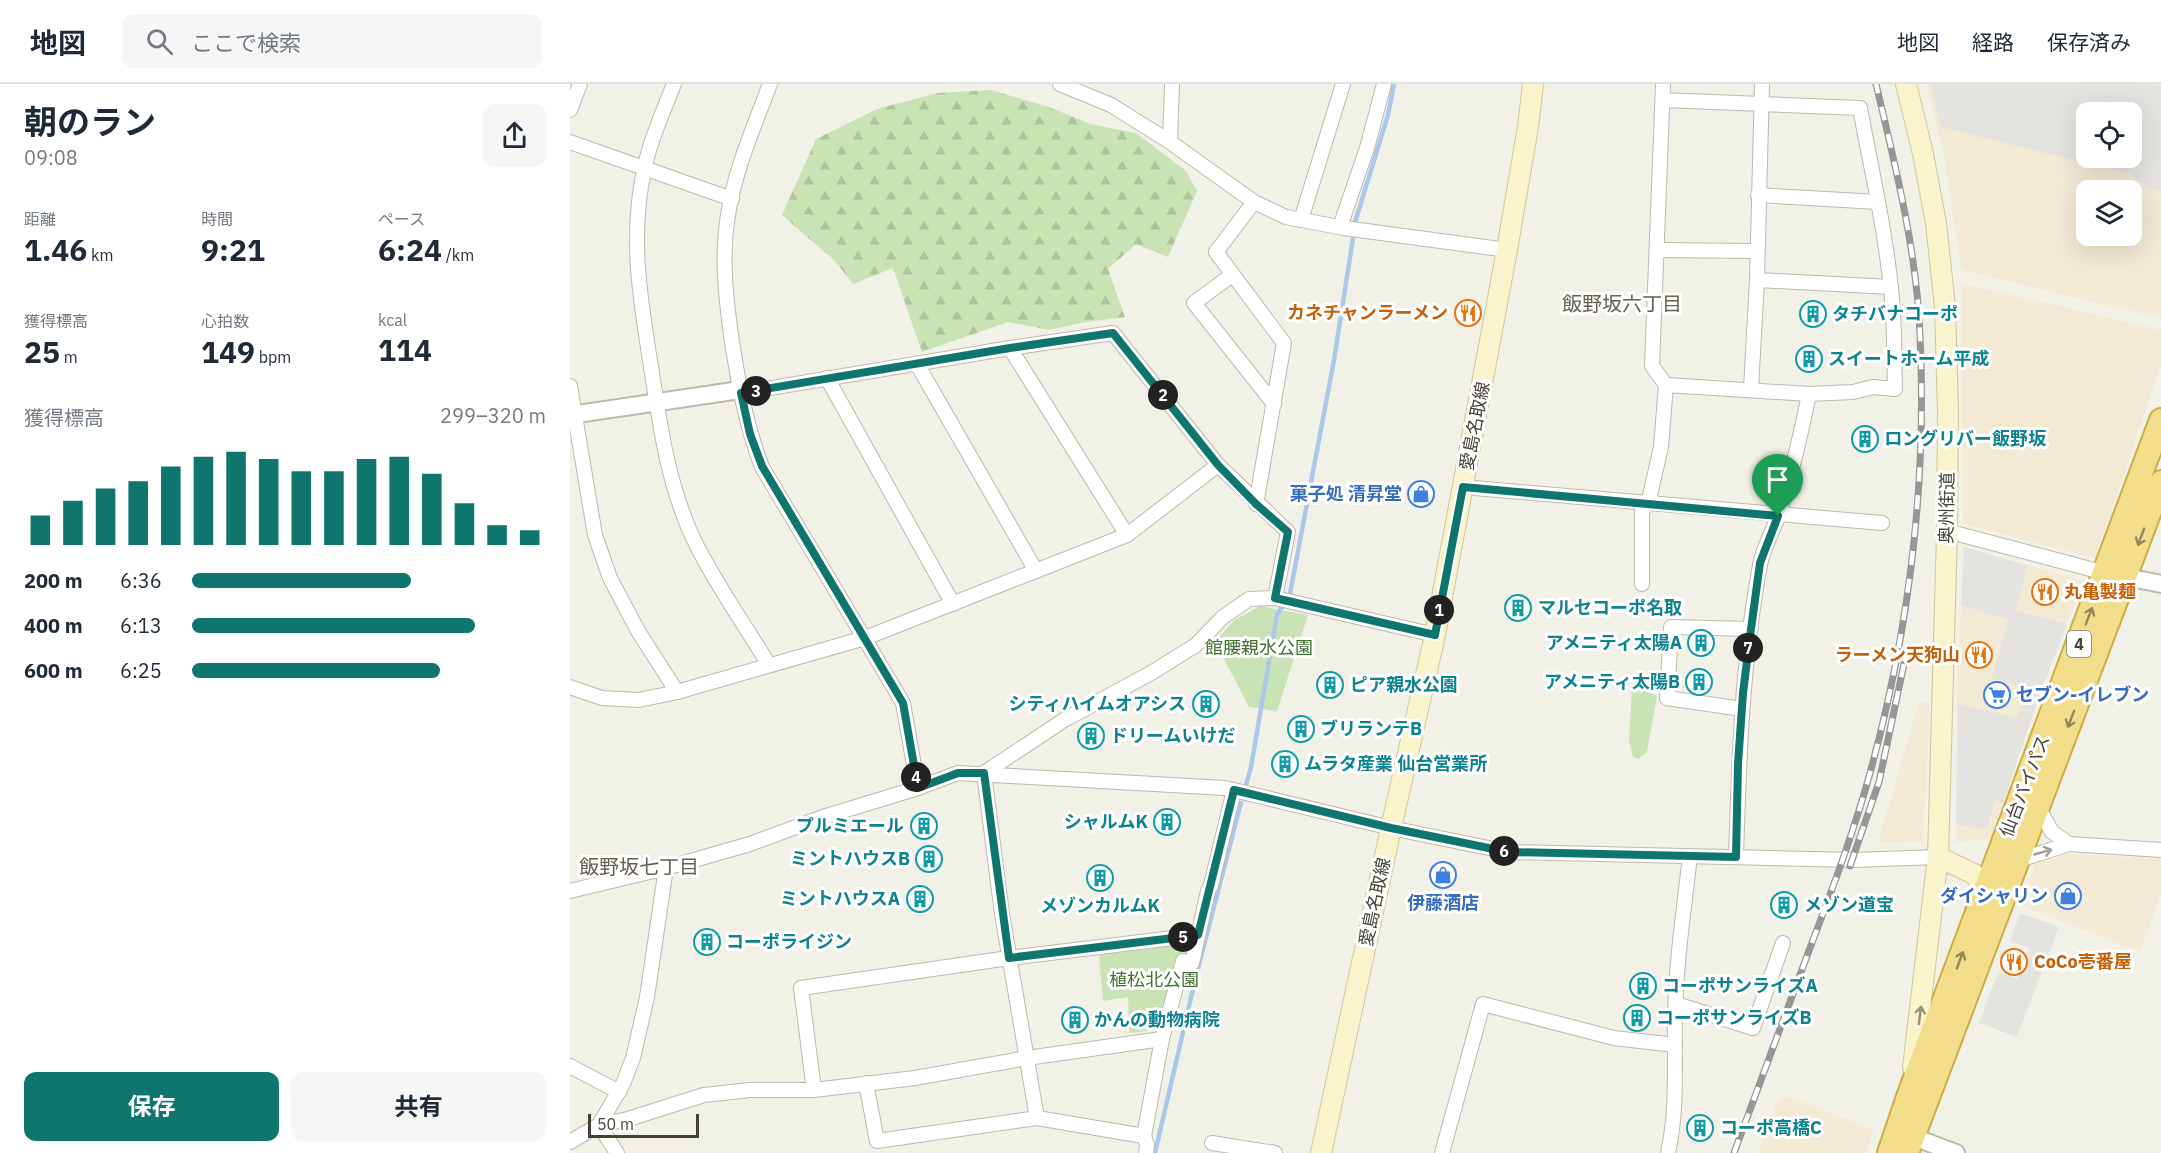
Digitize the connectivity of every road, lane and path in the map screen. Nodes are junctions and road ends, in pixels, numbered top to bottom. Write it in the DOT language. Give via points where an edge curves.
graph roads {
  1 [pos="580,84"];
  2 [pos="674,84"];
  3 [pos="770,84"];
  4 [pos="1060,84"];
  5 [pos="1172,84"];
  6 [pos="1343,84"];
  7 [pos="1384,84"];
  8 [pos="1533,84"];
  9 [pos="1663,84"];
  10 [pos="1762,84"];
  11 [pos="1906,84"];
  12 [pos="1663,100"];
  13 [pos="1761,104"];
  14 [pos="570,110"];
  15 [pos="570,142"];
  16 [pos="1170,142"];
  17 [pos="644,170"];
  18 [pos="1758,195"];
  19 [pos="732,199"];
  20 [pos="1254,202"];
  21 [pos="1878,202"];
  22 [pos="1301,220"];
  23 [pos="1342,227"];
  24 [pos="1507,250"];
  25 [pos="1658,250"];
  26 [pos="1757,251"];
  27 [pos="1232,275"];
  28 [pos="1757,280"];
  29 [pos="1891,287"];
  30 [pos="1010,348"];
  31 [pos="917,364"];
  32 [pos="827,378"];
  33 [pos="1666,385"];
  34 [pos="570,386"];
  35 [pos="1751,389"];
  36 [pos="740,391"];
  37 [pos="1809,394"];
  38 [pos="656,402"];
  39 [pos="1274,404"];
  40 [pos="572,415"];
  41 [pos="2161,420"];
  42 [pos="1218,465"];
  43 [pos="2161,482"];
  44 [pos="1463,487"];
  45 [pos="1256,504"];
  46 [pos="1648,504"];
  47 [pos="1778,516"];
  48 [pos="1882,523"];
  49 [pos="1947,531"];
  50 [pos="1127,535"];
  51 [pos="1036,571"];
  52 [pos="1642,572"];
  53 [pos="2116,575"];
  54 [pos="2161,584"];
  55 [pos="1275,598"];
  56 [pos="952,604"];
  57 [pos="1751,629"];
  58 [pos="1435,635"];
  59 [pos="865,638"];
  60 [pos="769,665"];
  61 [pos="570,687"];
  62 [pos="677,692"];
  63 [pos="1742,709"];
  64 [pos="984,773"];
  65 [pos="918,788"];
  66 [pos="1234,790"];
  67 [pos="2038,807"];
  68 [pos="1391,828"];
  69 [pos="2069,844"];
  70 [pos="2161,850"];
  71 [pos="1690,856"];
  72 [pos="1736,857"];
  73 [pos="1938,857"];
  74 [pos="2018,860"];
  75 [pos="666,868"];
  76 [pos="1989,883"];
  77 [pos="571,887"];
  78 [pos="1198,935"];
  79 [pos="1783,943"];
  80 [pos="1009,958"];
  81 [pos="1676,1004"];
  82 [pos="1162,1039"];
  83 [pos="1675,1045"];
  84 [pos="1027,1058"];
  85 [pos="570,1066"];
  86 [pos="866,1083"];
  87 [pos="814,1089"];
  88 [pos="619,1092"];
  89 [pos="1910,1094"];
  90 [pos="1037,1118"];
  91 [pos="599,1125"];
  92 [pos="1143,1136"];
  93 [pos="1906,1140"];
  94 [pos="570,1142"];
  95 [pos="1212,1143"];
  96 [pos="617,1153"];
  97 [pos="1146,1153"];
  98 [pos="1275,1153"];
  99 [pos="1321,1153"];
  100 [pos="1442,1153"];
  101 [pos="1668,1153"];
  102 [pos="1889,1153"];
  103 [pos="1956,1153"];
  1 -- 14 [label="street"];
  2 -- 17 [label="street"];
  3 -- 19 [label="street" via="740,164"];
  4 -- 16 [label="street" via="1111,105"];
  5 -- 16 [label="street"];
  6 -- 22 [label="street"];
  7 -- 23 [label="street"];
  8 -- 24 [label="main road, 愛島名取線"];
  9 -- 12 [label="street"];
  10 -- 13 [label="street"];
  11 -- 49 [label="main road, 奥州街道" via="1936,223 1945,307"];
  12 -- 13 [label="street"];
  12 -- 25 [label="street"];
  13 -- 18 [label="street"];
  13 -- 21 [label="street" via="1860,108"];
  15 -- 17 [label="street"];
  16 -- 20 [label="street"];
  17 -- 19 [label="street"];
  17 -- 38 [label="street" via="636,250 638,290"];
  18 -- 21 [label="street"];
  18 -- 26 [label="street"];
  19 -- 36 [label="street" via="724,249 725,282"];
  20 -- 22 [label="street"];
  20 -- 27 [label="street" via="1216,252"];
  21 -- 29 [label="street"];
  22 -- 23 [label="street"];
  23 -- 24 [label="street"];
  24 -- 44 [label="main road, 愛島名取線"];
  25 -- 26 [label="street"];
  25 -- 33 [label="street" via="1652,366"];
  26 -- 28 [label="street"];
  27 -- 39 [label="street" via="1284,344"];
  27 -- 39 [label="street" via="1194,303"];
  28 -- 29 [label="street"];
  28 -- 35 [label="street"];
  29 -- 37 [label="street" via="1895,389 1874,387"];
  30 -- 31 [label="street"];
  30 -- 42 [label="street" via="1113,333"];
  30 -- 50 [label="street"];
  31 -- 32 [label="street"];
  31 -- 51 [label="street"];
  32 -- 36 [label="street"];
  32 -- 56 [label="street"];
  33 -- 35 [label="street"];
  33 -- 46 [label="street" via="1661,447"];
  34 -- 40 [label="street"];
  35 -- 37 [label="street"];
  36 -- 38 [label="street"];
  36 -- 59 [label="street" via="762,466"];
  37 -- 47 [label="street" via="1800,443"];
  38 -- 40 [label="street"];
  38 -- 60 [label="street" via="676,495 698,548"];
  39 -- 45 [label="street"];
  40 -- 62 [label="street" via="595,535 610,578 638,632"];
  41 -- 53 [label="highway, 仙台バイパス / 4"];
  42 -- 45 [label="street"];
  42 -- 50 [label="street"];
  43 -- 53 [label="highway, 仙台バイパス / 4, one-way"];
  44 -- 46 [label="street"];
  44 -- 58 [label="main road, 愛島名取線"];
  45 -- 55 [label="street" via="1288,532"];
  46 -- 47 [label="street"];
  46 -- 52 [label="street" via="1642,511 1642,584"];
  47 -- 48 [label="street"];
  47 -- 57 [label="street" via="1760,563"];
  49 -- 53 [label="street"];
  49 -- 73 [label="main road, 奥州街道"];
  50 -- 51 [label="street"];
  51 -- 56 [label="street"];
  53 -- 54 [label="street"];
  53 -- 67 [label="highway, 仙台バイパス / 4, one-way"];
  76 -- 53 [label="highway, 仙台バイパス / 4, one-way"];
  55 -- 58 [label="street"];
  55 -- 64 [label="street" via="1249,599 1223,617 1196,645 1064,720"];
  56 -- 59 [label="street"];
  57 -- 63 [label="street"];
  57 -- 63 [label="street" via="1671,627 1667,698"];
  58 -- 68 [label="main road, 愛島名取線"];
  59 -- 60 [label="street"];
  59 -- 65 [label="street" via="903,703"];
  60 -- 62 [label="street"];
  61 -- 62 [label="street" via="602,698 639,700"];
  63 -- 72 [label="street"];
  64 -- 65 [label="street" via="958,773"];
  64 -- 66 [label="street"];
  64 -- 80 [label="street"];
  65 -- 75 [label="street"];
  66 -- 68 [label="street"];
  66 -- 78 [label="street"];
  67 -- 69 [label="street" via="2052,832"];
  67 -- 74 [label="highway, 仙台バイパス / 4"];
  68 -- 71 [label="street" via="1508,852"];
  68 -- 99 [label="main road, 愛島名取線"];
  69 -- 70 [label="street"];
  74 -- 69 [label="street, one-way"];
  71 -- 72 [label="street"];
  71 -- 81 [label="street"];
  72 -- 73 [label="street"];
  73 -- 76 [label="main road"];
  89 -- 73 [label="main road, 奥州街道, one-way"];
  74 -- 76 [label="highway, 仙台バイパス / 4"];
  74 -- 76 [label="street"];
  75 -- 77 [label="street"];
  75 -- 88 [label="street" via="647,997 633,1058"];
  89 -- 76 [label="highway, 仙台バイパス / 4, one-way"];
  76 -- 93 [label="highway, 仙台バイパス / 4"];
  78 -- 80 [label="street"];
  78 -- 82 [label="street" via="1192,963 1183,961"];
  79 -- 81 [label="street" via="1754,1028"];
  80 -- 84 [label="street"];
  80 -- 87 [label="street" via="801,988"];
  81 -- 83 [label="street"];
  82 -- 84 [label="street"];
  82 -- 92 [label="street"];
  83 -- 100 [label="street" via="1614,1038 1483,1004"];
  83 -- 101 [label="street" via="1675,1094"];
  84 -- 86 [label="street"];
  84 -- 90 [label="street"];
  85 -- 88 [label="street"];
  86 -- 87 [label="street"];
  86 -- 90 [label="street" via="878,1141"];
  87 -- 91 [label="street" via="704,1095"];
  88 -- 91 [label="street"];
  89 -- 93 [label="highway, 仙台バイパス / 4"];
  90 -- 92 [label="street"];
  91 -- 94 [label="street"];
  91 -- 96 [label="street"];
  92 -- 97 [label="street"];
  93 -- 102 [label="highway, 仙台バイパス / 4"];
  93 -- 103 [label="street"];
  95 -- 98 [label="street"];
}
